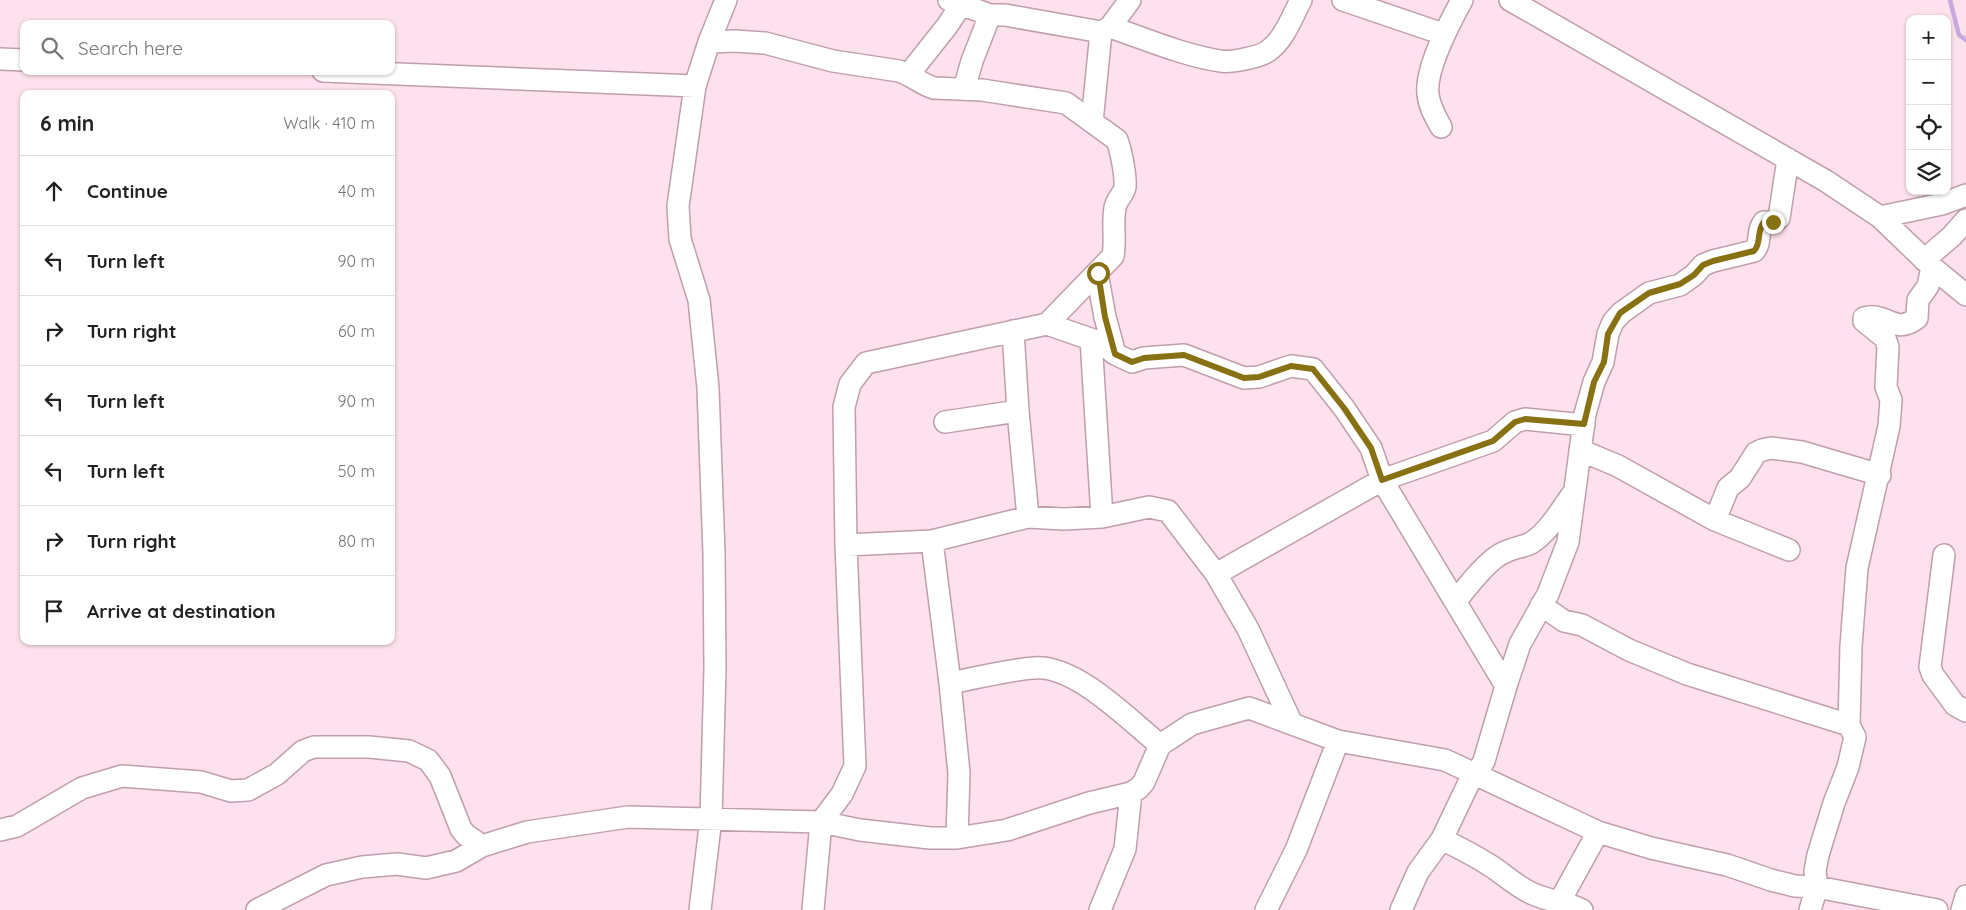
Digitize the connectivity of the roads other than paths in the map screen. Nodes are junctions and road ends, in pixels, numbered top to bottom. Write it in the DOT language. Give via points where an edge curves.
graph roads {
  1 [pos="726,0"];
  2 [pos="1130,0"];
  3 [pos="1301,0"];
  4 [pos="1343,0"];
  5 [pos="1462,0"];
  6 [pos="1510,0"];
  7 [pos="955,2"];
  8 [pos="990,14"];
  9 [pos="1105,29"];
  10 [pos="1443,34"];
  11 [pos="709,42"];
  12 [pos="0,59"];
  13 [pos="20,60"];
  14 [pos="395,74"];
  15 [pos="909,74"];
  16 [pos="695,86"];
  17 [pos="964,89"];
  18 [pos="1092,122"];
  19 [pos="1441,127"];
  20 [pos="1788,159"];
  21 [pos="1966,195"];
  22 [pos="1880,217"];
  23 [pos="1966,220"];
  24 [pos="1928,263"];
  25 [pos="1098,273"];
  26 [pos="1966,295"];
  27 [pos="1047,324"];
  28 [pos="1013,331"];
  29 [pos="1091,339"];
  30 [pos="1115,354"];
  31 [pos="1018,411"];
  32 [pos="945,422"];
  33 [pos="1584,424"];
  34 [pos="1580,450"];
  35 [pos="1880,475"];
  36 [pos="1382,480"];
  37 [pos="1574,492"];
  38 [pos="1028,517"];
  39 [pos="1102,517"];
  40 [pos="1715,520"];
  41 [pos="1544,532"];
  42 [pos="1569,532"];
  43 [pos="932,541"];
  44 [pos="846,545"];
  45 [pos="1789,550"];
  46 [pos="1944,555"];
  47 [pos="1216,574"];
  48 [pos="1456,602"];
  49 [pos="1541,605"];
  50 [pos="1564,621"];
  51 [pos="1526,634"];
  52 [pos="950,683"];
  53 [pos="1506,686"];
  54 [pos="1966,711"];
  55 [pos="1292,724"];
  56 [pos="1849,725"];
  57 [pos="1338,741"];
  58 [pos="1160,745"];
  59 [pos="1474,772"];
  60 [pos="1131,793"];
  61 [pos="711,818"];
  62 [pos="821,822"];
  63 [pos="0,830"];
  64 [pos="1598,832"];
  65 [pos="957,838"];
  66 [pos="1442,839"];
  67 [pos="482,846"];
  68 [pos="1816,887"];
  69 [pos="1966,896"];
  70 [pos="1557,907"];
  71 [pos="1928,909"];
  72 [pos="257,910"];
  73 [pos="700,910"];
  74 [pos="813,910"];
  75 [pos="1100,910"];
  76 [pos="1266,910"];
  77 [pos="1401,910"];
  78 [pos="1582,910"];
  79 [pos="1810,910"];
  80 [pos="1962,910"];
  1 -- 11 [label="street"];
  2 -- 9 [label="street"];
  3 -- 9 [label="street" via="1280,39 1267,52 1222,62"];
  4 -- 10 [label="street"];
  5 -- 10 [label="street"];
  6 -- 20 [label="street"];
  7 -- 8 [label="street"];
  7 -- 15 [label="street" via="947,26"];
  8 -- 9 [label="street"];
  8 -- 17 [label="street"];
  9 -- 18 [label="street"];
  10 -- 19 [label="street" via="1428,86 1431,109"];
  11 -- 15 [label="street" via="765,44 833,61"];
  11 -- 16 [label="street"];
  12 -- 13 [label="street"];
  14 -- 16 [label="street"];
  15 -- 17 [label="street" via="928,87"];
  16 -- 61 [label="street" via="678,206 680,239 699,300 708,388 715,669"];
  17 -- 18 [label="street" via="1053,100 1066,104"];
  18 -- 25 [label="street" via="1117,140 1125,188 1115,209 1113,256"];
  20 -- 22 [label="street"];
  20 -- 33 [label="street" via="1779,218 1764,222 1760,227 1754,251 1703,265 1680,284 1649,293 1620,313 1608,334 1604,362 1594,382"];
  21 -- 22 [label="street" via="1942,204"];
  22 -- 24 [label="street"];
  23 -- 24 [label="street"];
  24 -- 26 [label="street"];
  24 -- 35 [label="street" via="1928,286 1918,300 1917,318 1900,326 1877,317 1864,318 1885,338 1888,347 1886,387 1892,400"];
  25 -- 27 [label="street"];
  25 -- 30 [label="street"];
  27 -- 28 [label="street"];
  27 -- 29 [label="street"];
  28 -- 31 [label="street"];
  28 -- 44 [label="street" via="866,363 850,384 844,407"];
  29 -- 30 [label="street"];
  29 -- 39 [label="street"];
  30 -- 36 [label="street" via="1132,362 1184,355 1244,378 1259,377 1291,366 1313,369 1371,448"];
  31 -- 32 [label="street"];
  31 -- 38 [label="street"];
  33 -- 34 [label="street"];
  33 -- 36 [label="street" via="1525,419 1515,422 1493,441"];
  34 -- 37 [label="street"];
  34 -- 40 [label="street" via="1618,466"];
  35 -- 40 [label="street" via="1802,452 1762,450 1728,488"];
  35 -- 56 [label="street" via="1857,568"];
  36 -- 47 [label="street"];
  36 -- 48 [label="street"];
  37 -- 41 [label="street"];
  37 -- 42 [label="street"];
  38 -- 39 [label="street"];
  38 -- 43 [label="street"];
  39 -- 47 [label="street" via="1149,507 1168,511"];
  40 -- 45 [label="street"];
  41 -- 42 [label="street"];
  41 -- 48 [label="street" via="1531,543 1496,557"];
  42 -- 49 [label="street" via="1568,542"];
  43 -- 44 [label="street"];
  43 -- 52 [label="street"];
  44 -- 62 [label="street" via="855,766 842,794"];
  46 -- 54 [label="street" via="1930,667 1932,675 1955,704"];
  47 -- 55 [label="street" via="1248,629"];
  48 -- 53 [label="street"];
  49 -- 50 [label="street"];
  49 -- 51 [label="street"];
  50 -- 51 [label="street"];
  50 -- 56 [label="street" via="1582,625 1629,650 1687,674"];
  51 -- 53 [label="street"];
  52 -- 58 [label="street" via="1036,667 1059,672 1080,680"];
  52 -- 65 [label="street" via="959,772"];
  53 -- 59 [label="street" via="1484,761"];
  55 -- 57 [label="street"];
  55 -- 58 [label="street" via="1249,708 1192,724"];
  56 -- 68 [label="street" via="1855,737 1818,855"];
  57 -- 59 [label="street" via="1445,760"];
  57 -- 76 [label="street" via="1296,850"];
  58 -- 60 [label="street" via="1144,782"];
  59 -- 64 [label="street"];
  59 -- 66 [label="street"];
  60 -- 65 [label="street" via="1089,802 1007,830"];
  60 -- 75 [label="street" via="1125,849"];
  61 -- 62 [label="street"];
  61 -- 67 [label="street" via="628,817 527,832"];
  61 -- 73 [label="street"];
  62 -- 65 [label="street" via="860,830"];
  62 -- 74 [label="street"];
  63 -- 67 [label="street" via="17,826 82,788 122,776 201,782 231,791 248,790 314,747 369,747 409,751 428,760 440,776 461,829"];
  64 -- 68 [label="street" via="1727,865 1771,880"];
  64 -- 70 [label="street"];
  66 -- 70 [label="street" via="1488,864 1516,886"];
  66 -- 77 [label="street" via="1418,872"];
  67 -- 72 [label="street" via="456,862 426,868 396,864 326,875"];
  68 -- 71 [label="street"];
  68 -- 79 [label="street"];
  69 -- 80 [label="street"];
  70 -- 78 [label="street"];
}
